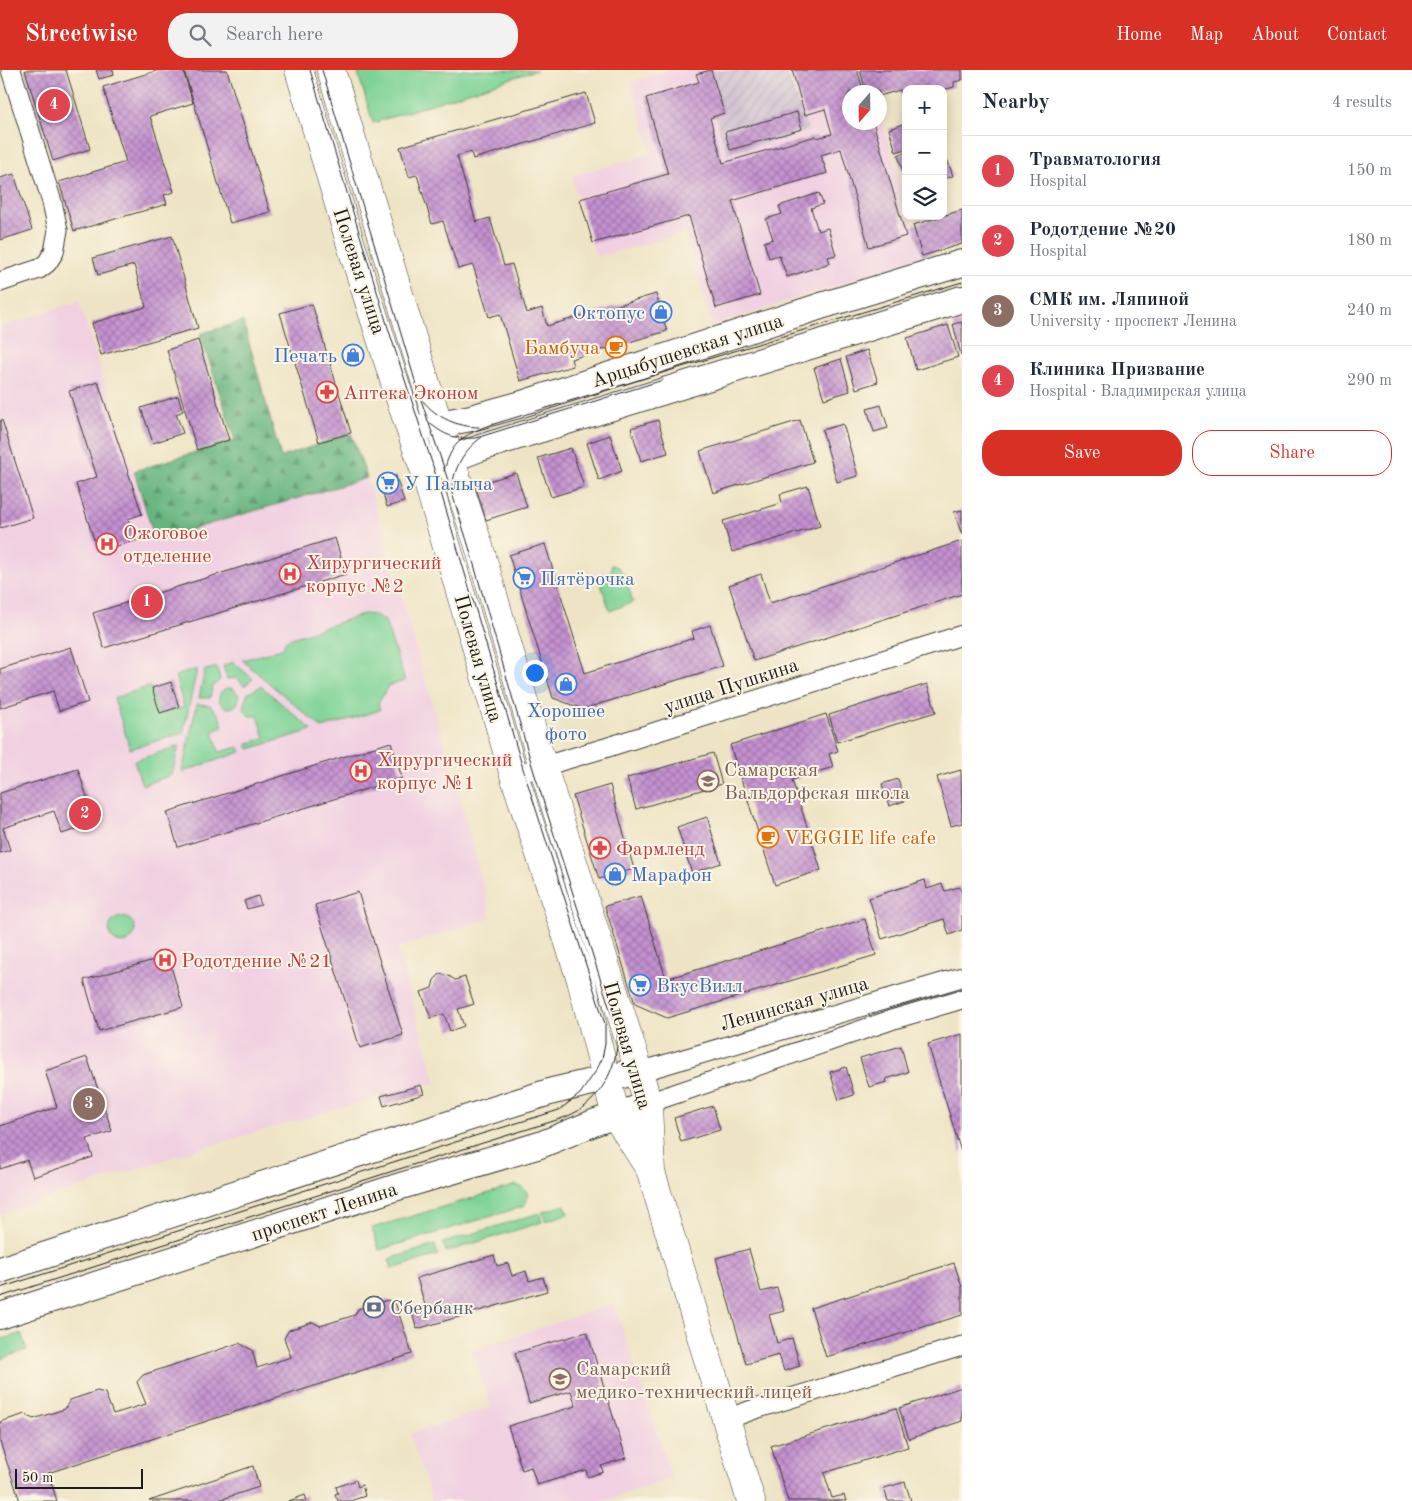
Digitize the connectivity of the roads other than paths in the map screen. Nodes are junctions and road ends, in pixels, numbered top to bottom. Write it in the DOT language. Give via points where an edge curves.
graph roads {
  1 [pos="11,70"];
  2 [pos="299,70"];
  3 [pos="331,70"];
  4 [pos="962,263"];
  5 [pos="0,282"];
  6 [pos="962,299"];
  7 [pos="439,424"];
  8 [pos="411,430"];
  9 [pos="451,460"];
  10 [pos="424,469"];
  11 [pos="962,635"];
  12 [pos="544,767"];
  13 [pos="514,775"];
  14 [pos="962,977"];
  15 [pos="962,998"];
  16 [pos="639,1071"];
  17 [pos="607,1078"];
  18 [pos="648,1105"];
  19 [pos="616,1116"];
  20 [pos="651,1172"];
  21 [pos="0,1270"];
  22 [pos="0,1316"];
  23 [pos="962,1346"];
  24 [pos="727,1419"];
  25 [pos="751,1501"];
  1 -- 5 [label="street" via="58,230 54,252 46,263 39,269"];
  2 -- 8 [label="main road, Полевая улица"];
  3 -- 7 [label="main road, Полевая улица"];
  4 -- 7 [label="main road, Арцыбушевская улица" via="522,404"];
  6 -- 9 [label="main road, Арцыбушевская улица" via="480,448"];
  7 -- 8 [label="main road, Арцыбушевская улица"];
  7 -- 9 [label="main road, Полевая улица"];
  8 -- 10 [label="main road, Полевая улица"];
  9 -- 10 [label="main road, Арцыбушевская улица"];
  9 -- 12 [label="main road, Полевая улица"];
  10 -- 13 [label="main road, Полевая улица"];
  11 -- 12 [label="street, улица Пушкина"];
  12 -- 13 [label="street, улица Пушкина"];
  12 -- 16 [label="main road, Полевая улица"];
  13 -- 17 [label="main road, Полевая улица" via="581,980"];
  14 -- 16 [label="street, Ленинская улица"];
  15 -- 18 [label="street"];
  16 -- 17 [label="main road"];
  16 -- 18 [label="main road, Полевая улица"];
  17 -- 19 [label="main road, Полевая улица"];
  17 -- 21 [label="main road" via="514,1103"];
  18 -- 19 [label="main road, проспект Ленина"];
  18 -- 20 [label="main road, Полевая улица"];
  19 -- 20 [label="main road, Полевая улица"];
  19 -- 22 [label="main road, проспект Ленина" via="540,1145 394,1188"];
  20 -- 24 [label="main road"];
  23 -- 24 [label="street"];
  24 -- 25 [label="main road"];
}
